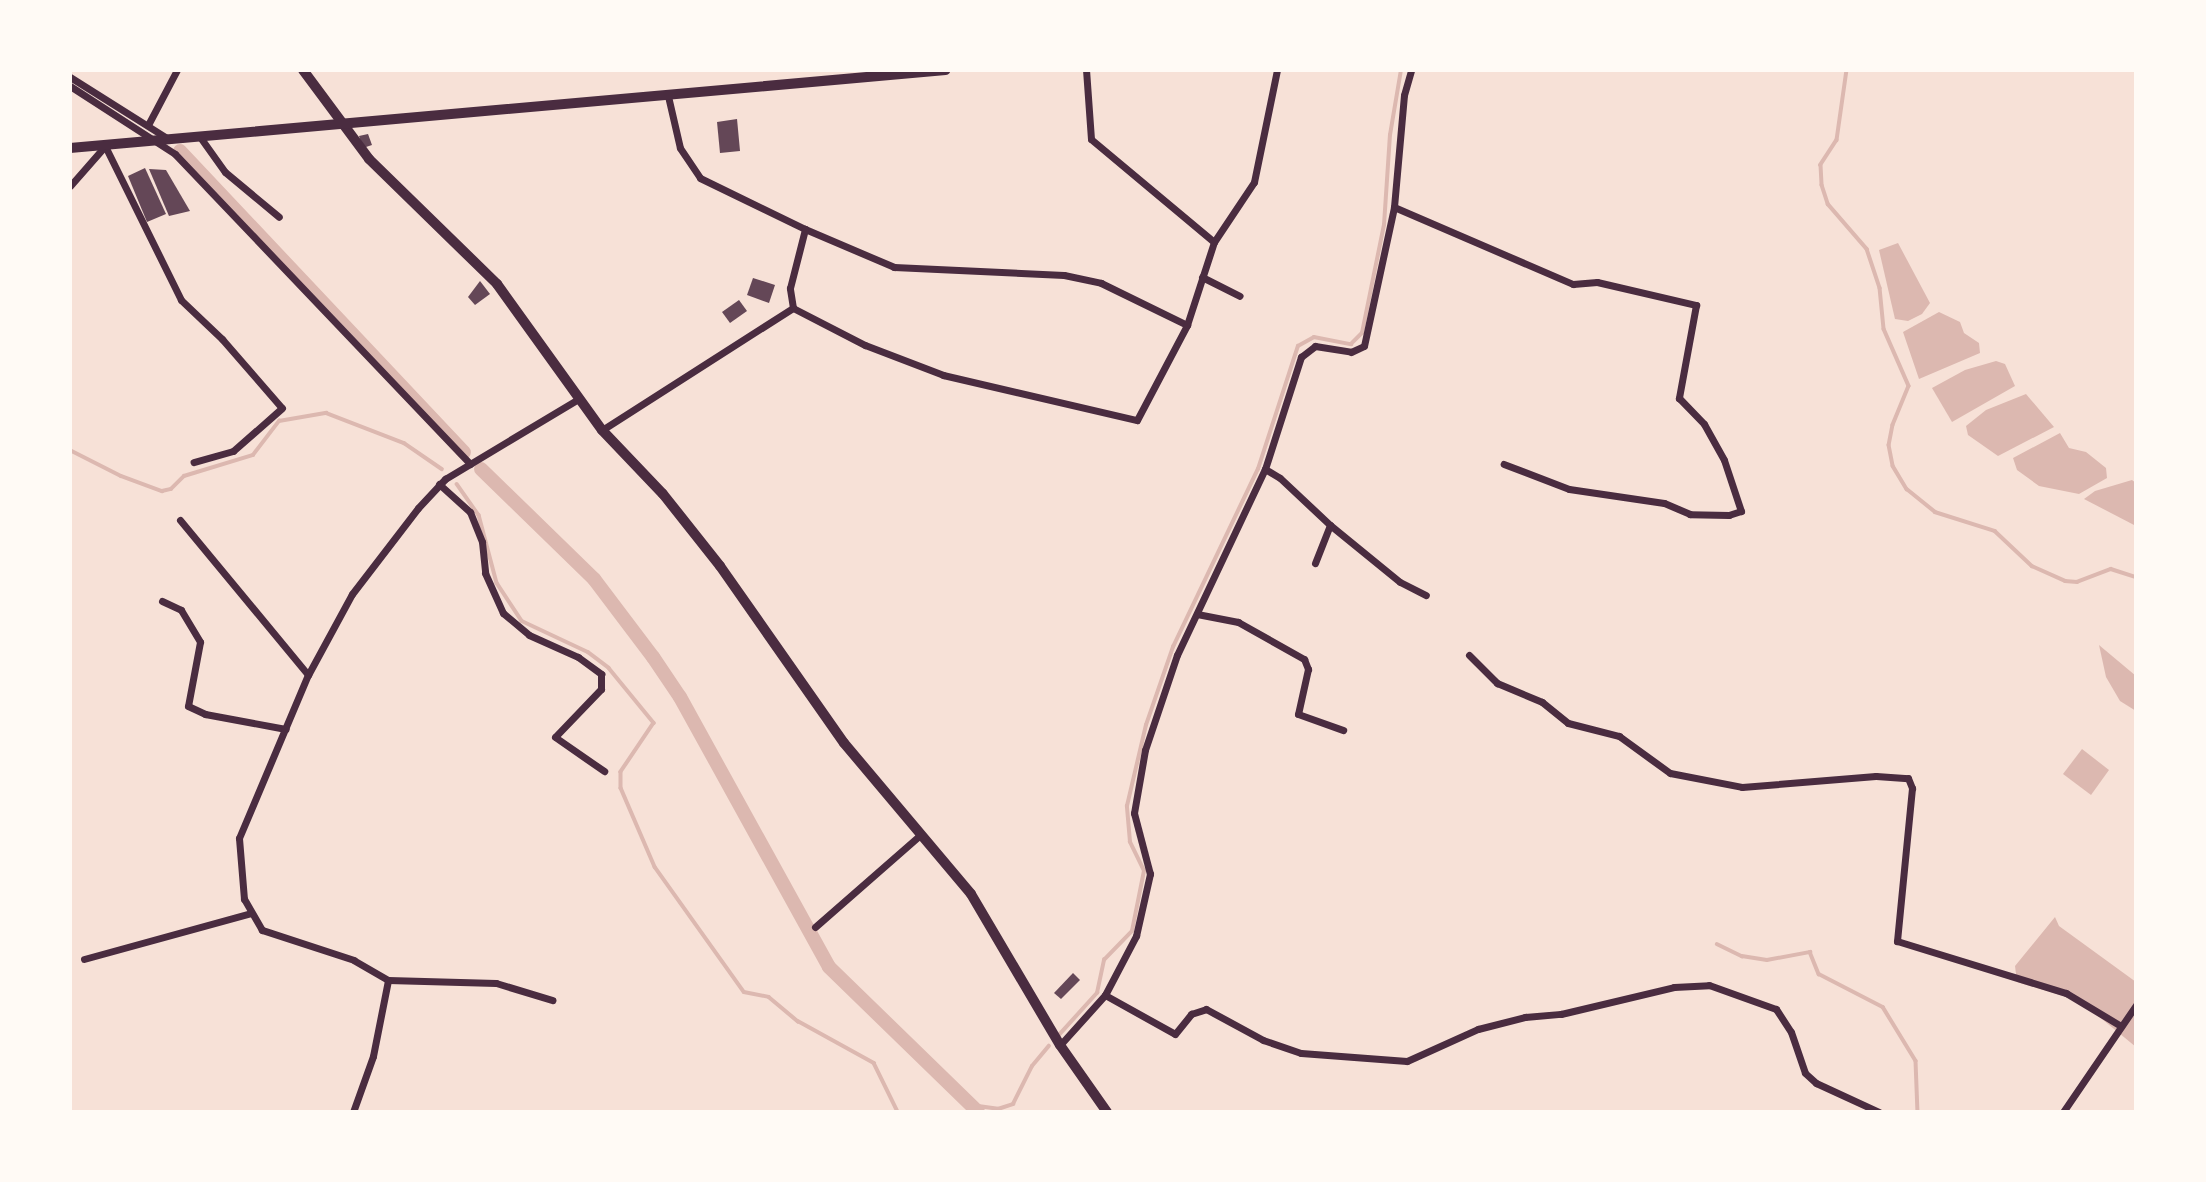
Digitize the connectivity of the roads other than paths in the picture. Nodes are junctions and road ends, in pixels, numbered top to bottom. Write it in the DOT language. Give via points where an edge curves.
graph roads {
  1 [pos="177,70"];
  2 [pos="303,70"];
  3 [pos="946,70"];
  4 [pos="1086,70"];
  5 [pos="1277,70"];
  6 [pos="1411,70"];
  7 [pos="70,77"];
  8 [pos="70,86"];
  9 [pos="668,96"];
  10 [pos="149,123"];
  11 [pos="344,124"];
  12 [pos="200,137"];
  13 [pos="171,140"];
  14 [pos="159,141"];
  15 [pos="105,146"];
  16 [pos="70,148"];
  17 [pos="70,186"];
  18 [pos="1394,207"];
  19 [pos="279,217"];
  20 [pos="805,229"];
  21 [pos="1214,242"];
  22 [pos="1202,277"];
  23 [pos="1240,296"];
  24 [pos="793,308"];
  25 [pos="1187,325"];
  26 [pos="580,398"];
  27 [pos="602,430"];
  28 [pos="194,462"];
  29 [pos="470,464"];
  30 [pos="1504,464"];
  31 [pos="1265,470"];
  32 [pos="439,484"];
  33 [pos="180,520"];
  34 [pos="1330,525"];
  35 [pos="1315,563"];
  36 [pos="1426,595"];
  37 [pos="162,601"];
  38 [pos="1197,614"];
  39 [pos="1469,655"];
  40 [pos="308,675"];
  41 [pos="286,729"];
  42 [pos="1343,730"];
  43 [pos="604,771"];
  44 [pos="919,836"];
  45 [pos="251,913"];
  46 [pos="815,927"];
  47 [pos="84,959"];
  48 [pos="388,981"];
  49 [pos="1105,995"];
  50 [pos="552,1000"];
  51 [pos="2136,1005"];
  52 [pos="2121,1026"];
  53 [pos="1060,1045"];
  54 [pos="352,1112"];
  55 [pos="1107,1112"];
  56 [pos="1880,1112"];
  57 [pos="2063,1112"];
  1 -- 10 [label="street"];
  2 -- 11 [label="main road"];
  3 -- 9 [label="main road"];
  4 -- 21 [label="street" via="1091,139"];
  5 -- 21 [label="street" via="1255,182"];
  6 -- 18 [label="street" via="1404,95"];
  7 -- 10 [label="street"];
  8 -- 14 [label="street"];
  9 -- 11 [label="main road"];
  9 -- 20 [label="street" via="680,148 700,178"];
  10 -- 13 [label="street"];
  11 -- 12 [label="main road"];
  11 -- 26 [label="main road" via="369,159 497,284"];
  12 -- 13 [label="main road"];
  12 -- 19 [label="street" via="225,172"];
  13 -- 14 [label="main road"];
  14 -- 15 [label="main road"];
  14 -- 29 [label="street"];
  15 -- 16 [label="main road"];
  15 -- 17 [label="street"];
  15 -- 28 [label="street" via="181,300 222,338 282,408 233,451"];
  18 -- 30 [label="street" via="1573,284 1597,282 1696,305 1679,398 1704,425 1724,460 1741,511 1690,514 1664,503 1569,489"];
  18 -- 31 [label="street" via="1364,346 1351,352 1315,346 1304,352"];
  20 -- 24 [label="street" via="790,288"];
  20 -- 25 [label="street" via="894,267 1064,275 1101,283"];
  21 -- 22 [label="street"];
  22 -- 23 [label="street"];
  22 -- 25 [label="street"];
  24 -- 25 [label="street" via="864,345 943,375 1137,420"];
  24 -- 27 [label="street"];
  26 -- 27 [label="main road"];
  26 -- 29 [label="street"];
  27 -- 44 [label="main road" via="663,494 720,566 844,743"];
  29 -- 32 [label="street"];
  31 -- 34 [label="street" via="1280,478"];
  31 -- 38 [label="street"];
  32 -- 40 [label="street" via="352,594"];
  32 -- 43 [label="street" via="470,512 482,542 485,573 503,613 529,635 601,674 601,689 555,737"];
  33 -- 40 [label="street"];
  34 -- 35 [label="street"];
  34 -- 36 [label="street" via="1400,582"];
  37 -- 41 [label="street" via="181,610 200,642 188,706 205,714 246,718"];
  38 -- 42 [label="street" via="1238,622 1304,659 1308,669 1298,714"];
  38 -- 49 [label="street" via="1177,655 1145,750 1134,813 1149,858 1149,887 1136,936"];
  39 -- 52 [label="street" via="1497,683 1542,702 1568,723 1619,736 1670,773 1742,787 1876,775 1908,778 1912,788 1897,941 2066,993"];
  40 -- 41 [label="street"];
  41 -- 45 [label="street" via="239,838 244,899"];
  44 -- 46 [label="street"];
  44 -- 53 [label="main road" via="971,894"];
  45 -- 47 [label="street"];
  45 -- 48 [label="street" via="267,934 354,960"];
  48 -- 50 [label="street" via="496,983"];
  48 -- 54 [label="street" via="373,1056"];
  49 -- 53 [label="street"];
  49 -- 56 [label="street" via="1175,1034 1191,1014 1206,1009 1263,1040 1301,1053 1407,1061 1478,1029 1525,1017 1561,1014 1674,987 1709,985 1776,1009 1791,1032 1805,1073 1816,1083"];
  51 -- 52 [label="street"];
  52 -- 57 [label="street"];
  53 -- 55 [label="main road"];
}
